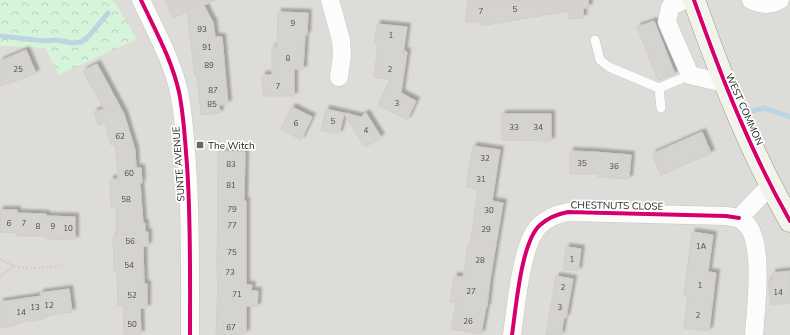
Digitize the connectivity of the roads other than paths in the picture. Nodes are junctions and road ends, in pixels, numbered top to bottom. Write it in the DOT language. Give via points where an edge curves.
graph roads {
  1 [pos="141,0"];
  2 [pos="330,0"];
  3 [pos="684,0"];
  4 [pos="694,0"];
  5 [pos="751,0"];
  6 [pos="780,0"];
  7 [pos="595,40"];
  8 [pos="690,75"];
  9 [pos="339,77"];
  10 [pos="724,82"];
  11 [pos="660,88"];
  12 [pos="661,108"];
  13 [pos="770,186"];
  14 [pos="739,218"];
  15 [pos="790,221"];
  16 [pos="190,335"];
  17 [pos="512,335"];
  18 [pos="754,335"];
  1 -- 16 [label="street, SUNTE AVENUE" via="170,62 179,92 184,129 191,258"];
  2 -- 9 [label="street" via="341,40"];
  3 -- 8 [label="street" via="670,7 667,22"];
  4 -- 10 [label="main road, WEST COMMON"];
  5 -- 6 [label="street" via="764,4"];
  7 -- 11 [label="lane" via="600,60 609,67"];
  8 -- 10 [label="street"];
  8 -- 11 [label="lane"];
  10 -- 13 [label="main road, WEST COMMON"];
  11 -- 12 [label="lane"];
  13 -- 14 [label="street"];
  13 -- 15 [label="main road, WEST COMMON"];
  14 -- 17 [label="street, CHESTNUTS CLOSE" via="568,212 554,215 539,225 530,239 524,257"];
  14 -- 18 [label="street" via="750,228 756,243"];
}
